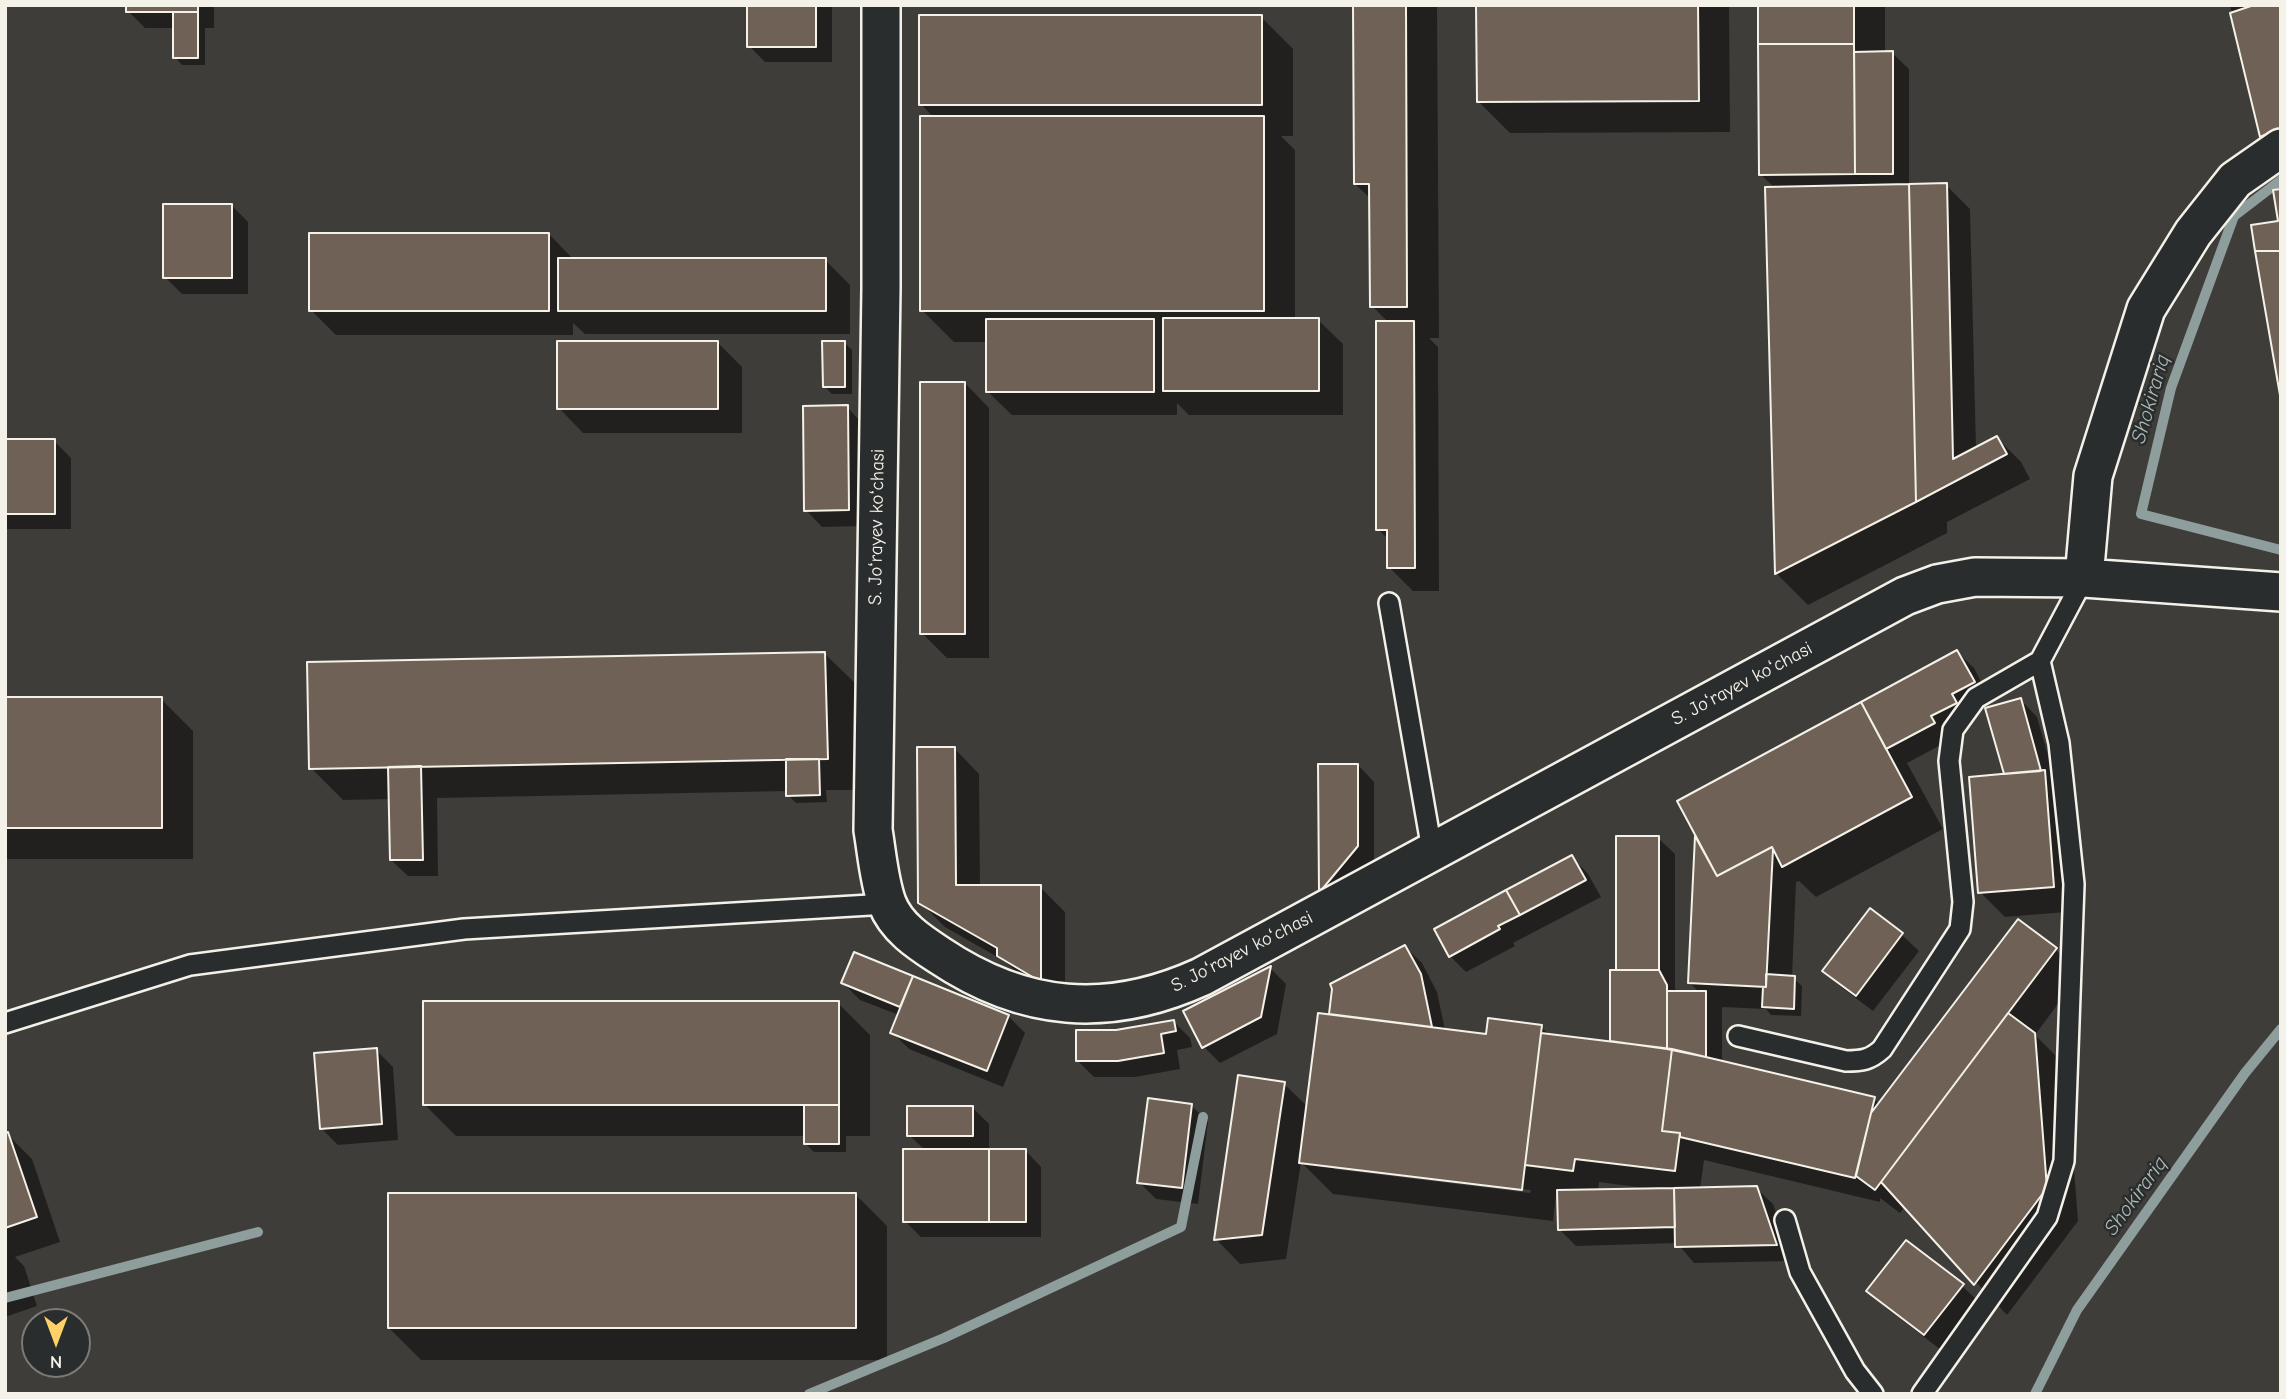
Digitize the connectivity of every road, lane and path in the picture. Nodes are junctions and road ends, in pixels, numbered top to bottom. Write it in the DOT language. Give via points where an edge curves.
graph roads {
  1 [pos="881,5"];
  2 [pos="2281,148"];
  3 [pos="2084,578"];
  4 [pos="2281,592"];
  5 [pos="1389,603"];
  6 [pos="2040,661"];
  7 [pos="1432,850"];
  8 [pos="887,904"];
  9 [pos="5,1023"];
  10 [pos="1738,1036"];
  11 [pos="1785,1220"];
  12 [pos="1873,1394"];
  13 [pos="1922,1394"];
  1 -- 8 [label="street, S. Joʻrayev koʻchasi" via="873,830"];
  2 -- 3 [label="street" via="2235,180 2193,233 2146,309 2093,476"];
  3 -- 4 [label="street, S. Joʻrayev koʻchasi"];
  3 -- 6 [label="lane"];
  3 -- 7 [label="street, S. Joʻrayev koʻchasi" via="1975,577 1905,596"];
  5 -- 7 [label="lane"];
  6 -- 10 [label="lane" via="1976,698 1953,730 1949,761 1963,902 1960,929 1882,1049 1863,1061 1846,1061"];
  6 -- 13 [label="lane" via="2059,743 2074,884 2064,1161 2047,1217"];
  7 -- 8 [label="street, S. Joʻrayev koʻchasi" via="1172,990 1098,1005 1055,1004 980,978 953,965 903,928"];
  8 -- 9 [label="lane" via="464,929 204,963"];
  11 -- 12 [label="lane" via="1800,1272 1855,1371"];
}
